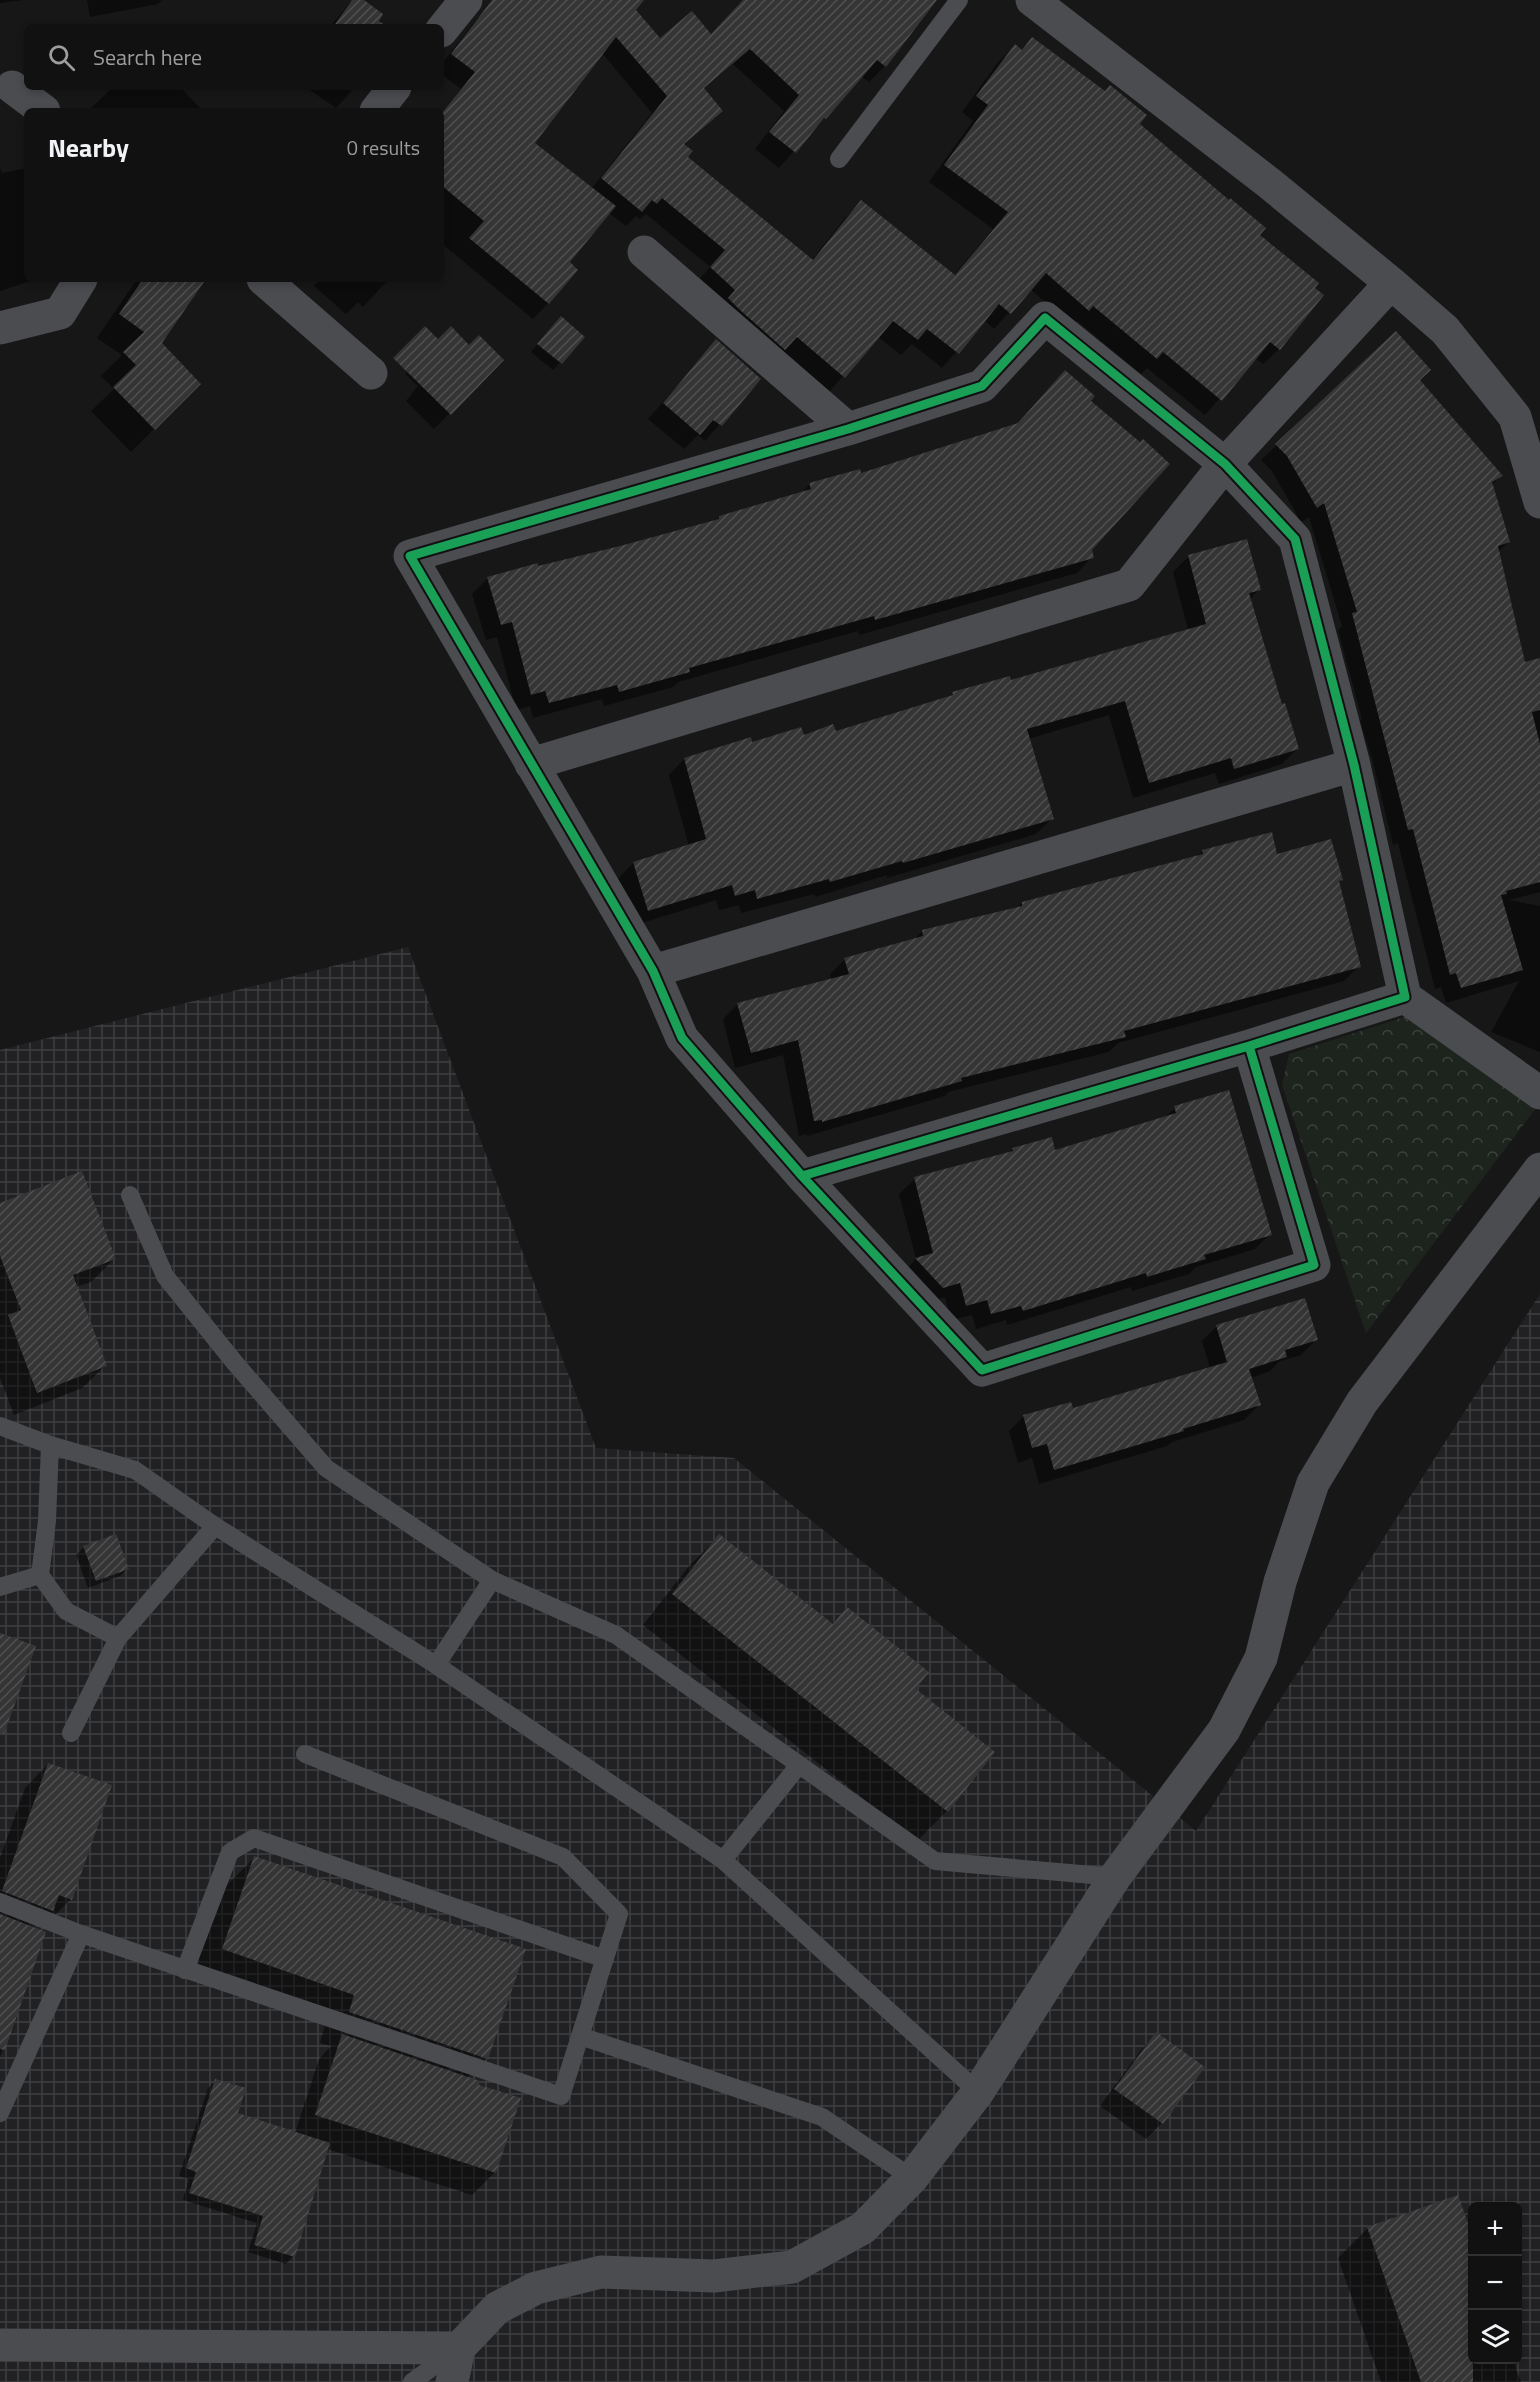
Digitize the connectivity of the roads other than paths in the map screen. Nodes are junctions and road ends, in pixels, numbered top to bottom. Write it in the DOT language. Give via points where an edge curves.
graph roads {
  1 [pos="466,0"];
  2 [pos="959,0"];
  3 [pos="1032,0"];
  4 [pos="444,27"];
  5 [pos="4,84"];
  6 [pos="392,90"];
  7 [pos="40,108"];
  8 [pos="378,108"];
  9 [pos="839,159"];
  10 [pos="644,252"];
  11 [pos="79,282"];
  12 [pos="266,282"];
  13 [pos="1391,283"];
  14 [pos="0,328"];
  15 [pos="371,373"];
  16 [pos="848,429"];
  17 [pos="1225,464"];
  18 [pos="1540,501"];
  19 [pos="531,764"];
  20 [pos="1354,765"];
  21 [pos="653,971"];
  22 [pos="1405,997"];
  23 [pos="1249,1046"];
  24 [pos="1540,1093"];
  25 [pos="1540,1169"];
  26 [pos="801,1176"];
  27 [pos="130,1195"];
  28 [pos="0,1426"];
  29 [pos="50,1445"];
  30 [pos="214,1526"];
  31 [pos="40,1575"];
  32 [pos="492,1580"];
  33 [pos="0,1587"];
  34 [pos="118,1638"];
  35 [pos="436,1665"];
  36 [pos="71,1732"];
  37 [pos="305,1754"];
  38 [pos="799,1765"];
  39 [pos="723,1860"];
  40 [pos="1115,1877"];
  41 [pos="0,1902"];
  42 [pos="81,1934"];
  43 [pos="605,1959"];
  44 [pos="185,1970"];
  45 [pos="580,2036"];
  46 [pos="978,2092"];
  47 [pos="0,2112"];
  48 [pos="912,2178"];
  49 [pos="0,2345"];
  50 [pos="459,2348"];
  51 [pos="412,2382"];
  52 [pos="452,2382"];
  1 -- 4 [label="street"];
  2 -- 9 [label="lane"];
  3 -- 13 [label="street" via="1269,183"];
  5 -- 7 [label="street"];
  6 -- 8 [label="street"];
  10 -- 16 [label="street"];
  11 -- 14 [label="street" via="60,313"];
  12 -- 15 [label="street"];
  13 -- 17 [label="street"];
  13 -- 18 [label="street" via="1445,330 1515,417"];
  16 -- 17 [label="street" via="982,386 1045,318"];
  16 -- 19 [label="street" via="410,556"];
  17 -- 19 [label="street" via="1129,585"];
  17 -- 20 [label="street" via="1295,539"];
  19 -- 21 [label="street"];
  20 -- 21 [label="street"];
  20 -- 22 [label="street"];
  21 -- 26 [label="street" via="682,1038"];
  22 -- 23 [label="street"];
  22 -- 24 [label="street"];
  23 -- 26 [label="street"];
  23 -- 26 [label="street" via="1314,1265 982,1370"];
  25 -- 40 [label="street" via="1362,1402 1331,1452 1313,1483 1280,1582 1261,1658 1224,1730"];
  27 -- 32 [label="lane" via="165,1276 326,1468"];
  28 -- 29 [label="lane"];
  29 -- 30 [label="lane" via="135,1470"];
  29 -- 31 [label="lane"];
  30 -- 34 [label="lane"];
  30 -- 35 [label="lane"];
  31 -- 33 [label="lane"];
  31 -- 34 [label="lane" via="66,1611"];
  32 -- 35 [label="lane"];
  32 -- 38 [label="lane" via="616,1635"];
  34 -- 36 [label="lane"];
  35 -- 39 [label="lane"];
  37 -- 43 [label="lane" via="562,1857 619,1914"];
  38 -- 39 [label="lane"];
  38 -- 40 [label="lane" via="935,1861"];
  39 -- 46 [label="lane"];
  40 -- 46 [label="street"];
  41 -- 42 [label="lane"];
  42 -- 44 [label="lane"];
  42 -- 47 [label="lane"];
  43 -- 44 [label="lane" via="254,1838 230,1852"];
  43 -- 45 [label="lane"];
  44 -- 45 [label="lane" via="561,2096"];
  45 -- 48 [label="lane" via="822,2117"];
  46 -- 48 [label="street"];
  48 -- 50 [label="street" via="863,2228 792,2267 714,2276 601,2272 536,2288 497,2308"];
  49 -- 50 [label="street"];
  50 -- 51 [label="lane"];
  50 -- 52 [label="street"];
}
